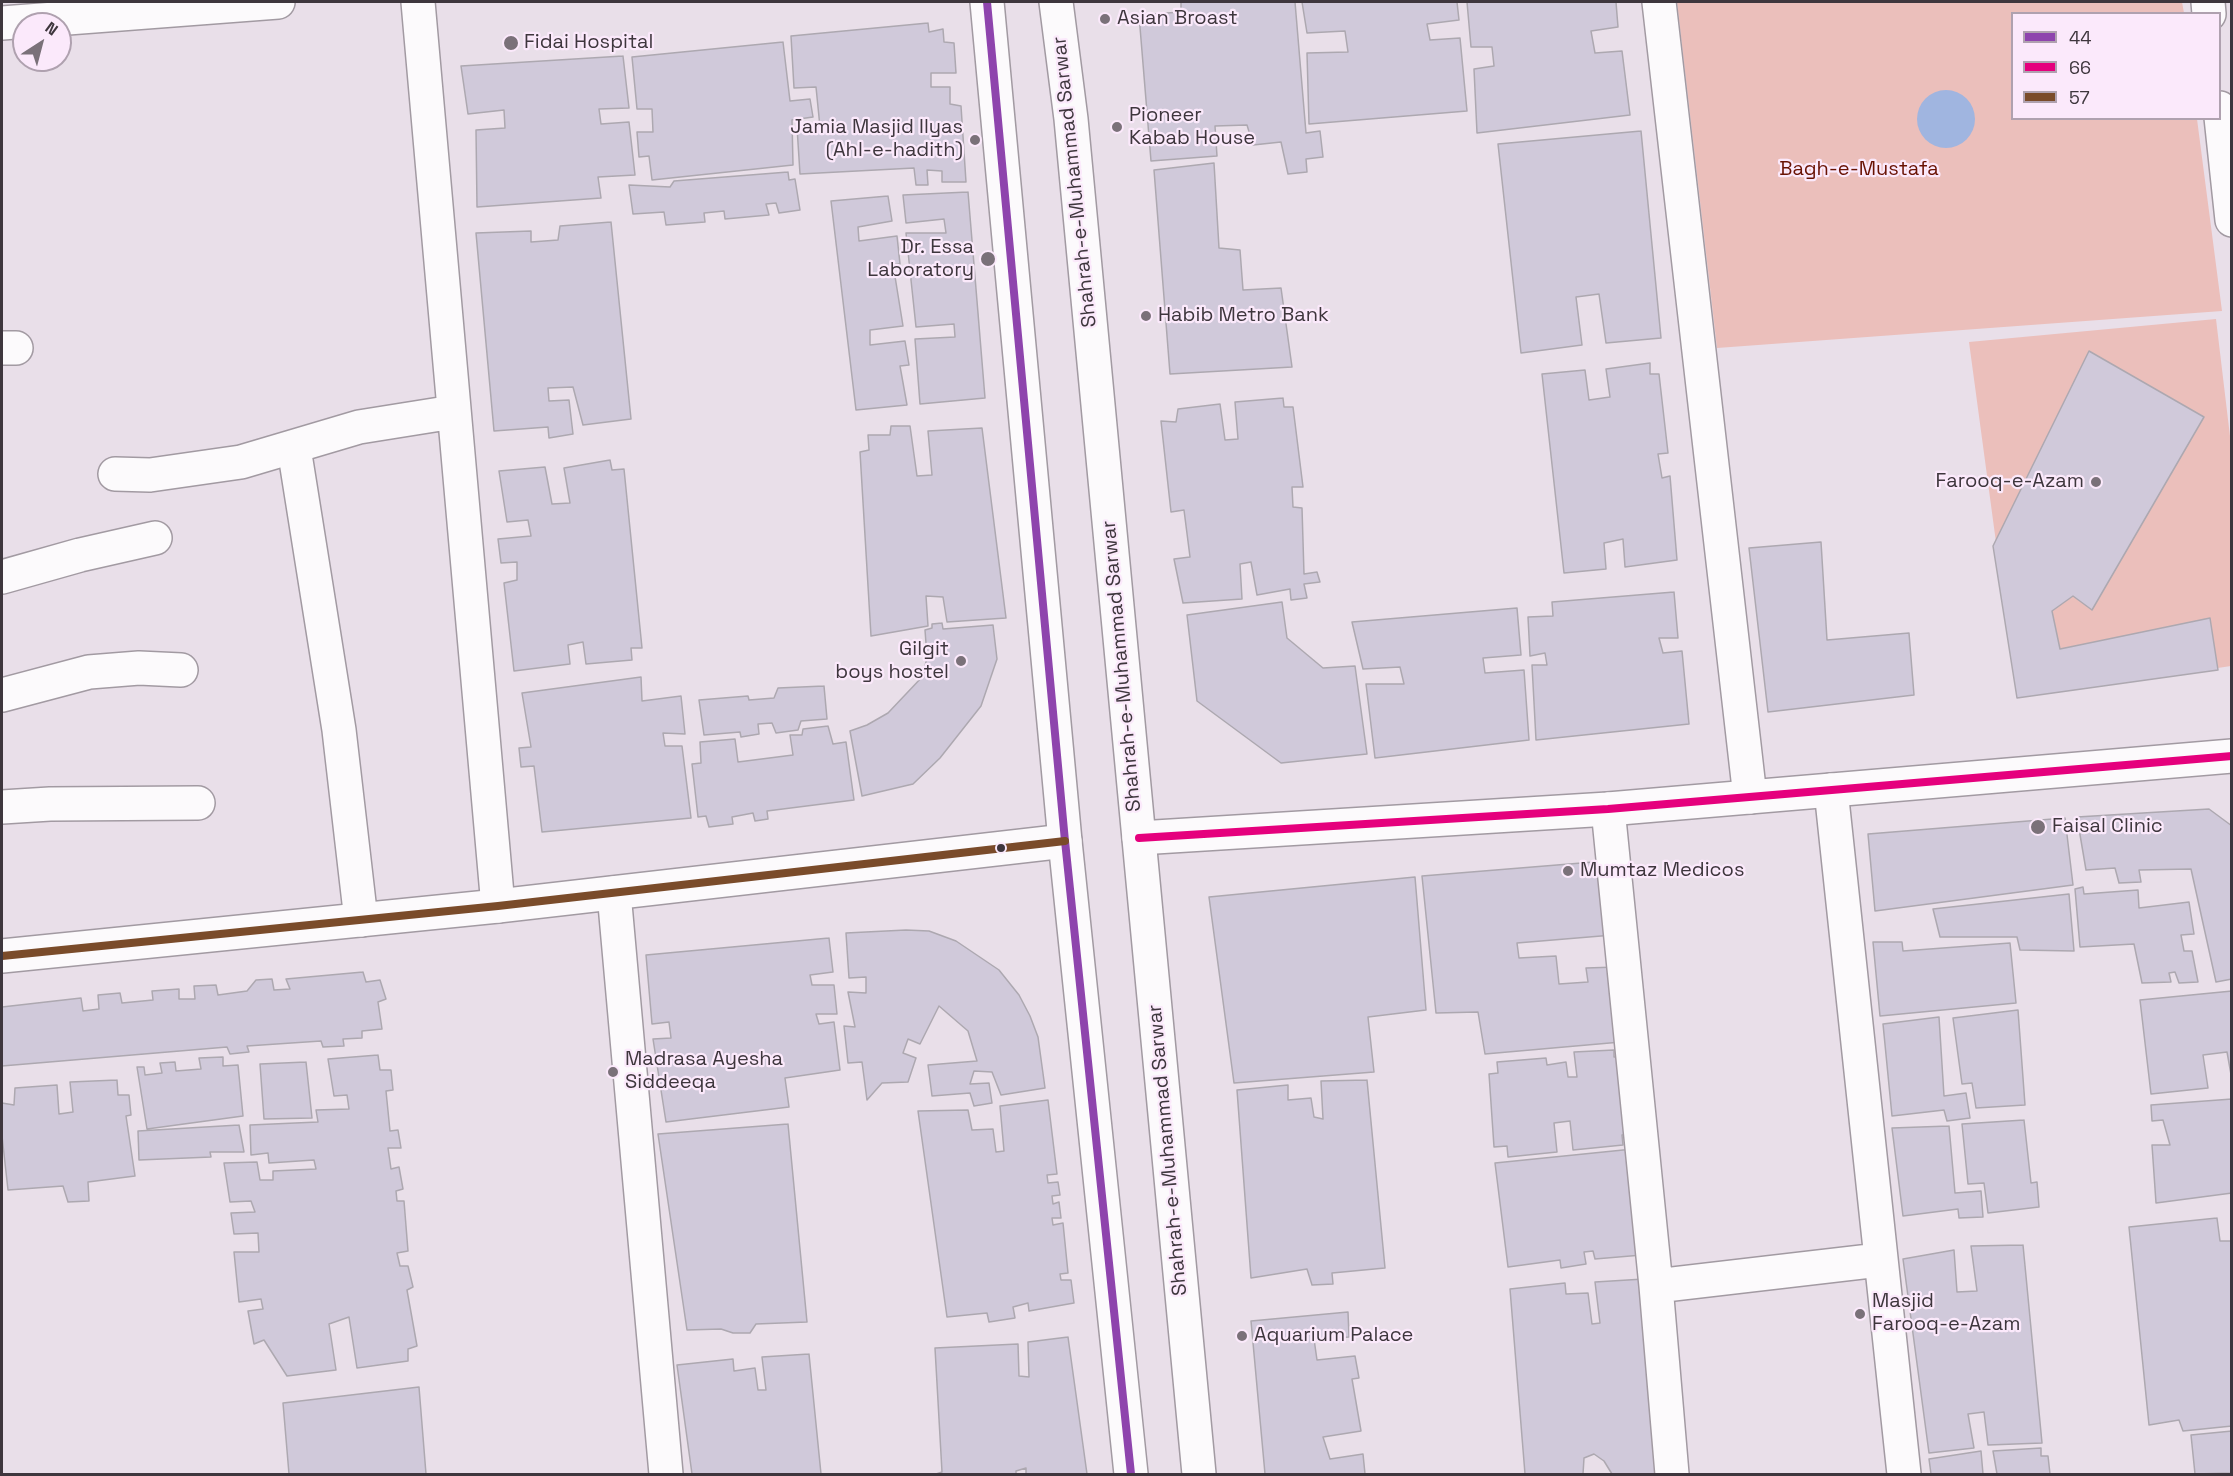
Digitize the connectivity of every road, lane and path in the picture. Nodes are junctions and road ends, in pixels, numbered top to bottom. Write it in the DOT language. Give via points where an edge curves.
graph roads {
  1 [pos="278,2"];
  2 [pos="418,2"];
  3 [pos="987,2"];
  4 [pos="1056,2"];
  5 [pos="1659,2"];
  6 [pos="2,24"];
  7 [pos="2221,117"];
  8 [pos="2232,220"];
  9 [pos="453,412"];
  10 [pos="294,448"];
  11 [pos="115,474"];
  12 [pos="155,538"];
  13 [pos="2,577"];
  14 [pos="181,670"];
  15 [pos="2,695"];
  16 [pos="2232,756"];
  17 [pos="1831,790"];
  18 [pos="1750,797"];
  19 [pos="198,803"];
  20 [pos="2,807"];
  21 [pos="1608,809"];
  22 [pos="1139,838"];
  23 [pos="1065,841"];
  24 [pos="614,893"];
  25 [pos="498,906"];
  26 [pos="361,920"];
  27 [pos="2,956"];
  28 [pos="1879,1260"];
  29 [pos="1656,1286"];
  30 [pos="666,1474"];
  31 [pos="1131,1474"];
  32 [pos="1199,1474"];
  33 [pos="1672,1474"];
  34 [pos="1904,1474"];
  1 -- 6 [label="street"];
  2 -- 9 [label="street"];
  3 -- 23 [label="street"];
  4 -- 22 [label="street, Shahrah-e-Muhammad Sarwar" via="1072,130"];
  5 -- 18 [label="street"];
  7 -- 8 [label="street"];
  9 -- 10 [label="street" via="359,427"];
  9 -- 25 [label="street"];
  10 -- 11 [label="street" via="241,462 150,475"];
  10 -- 26 [label="street" via="339,730"];
  12 -- 13 [label="street"];
  14 -- 15 [label="street" via="89,672"];
  16 -- 17 [label="street"];
  17 -- 18 [label="street"];
  17 -- 28 [label="street"];
  18 -- 21 [label="street"];
  19 -- 20 [label="street"];
  21 -- 22 [label="street"];
  21 -- 29 [label="street"];
  22 -- 32 [label="street, Shahrah-e-Muhammad Sarwar"];
  23 -- 24 [label="street"];
  23 -- 31 [label="street"];
  24 -- 25 [label="street"];
  24 -- 30 [label="street"];
  25 -- 26 [label="street"];
  26 -- 27 [label="street"];
  28 -- 29 [label="street"];
  28 -- 34 [label="street"];
  29 -- 33 [label="street"];
}
